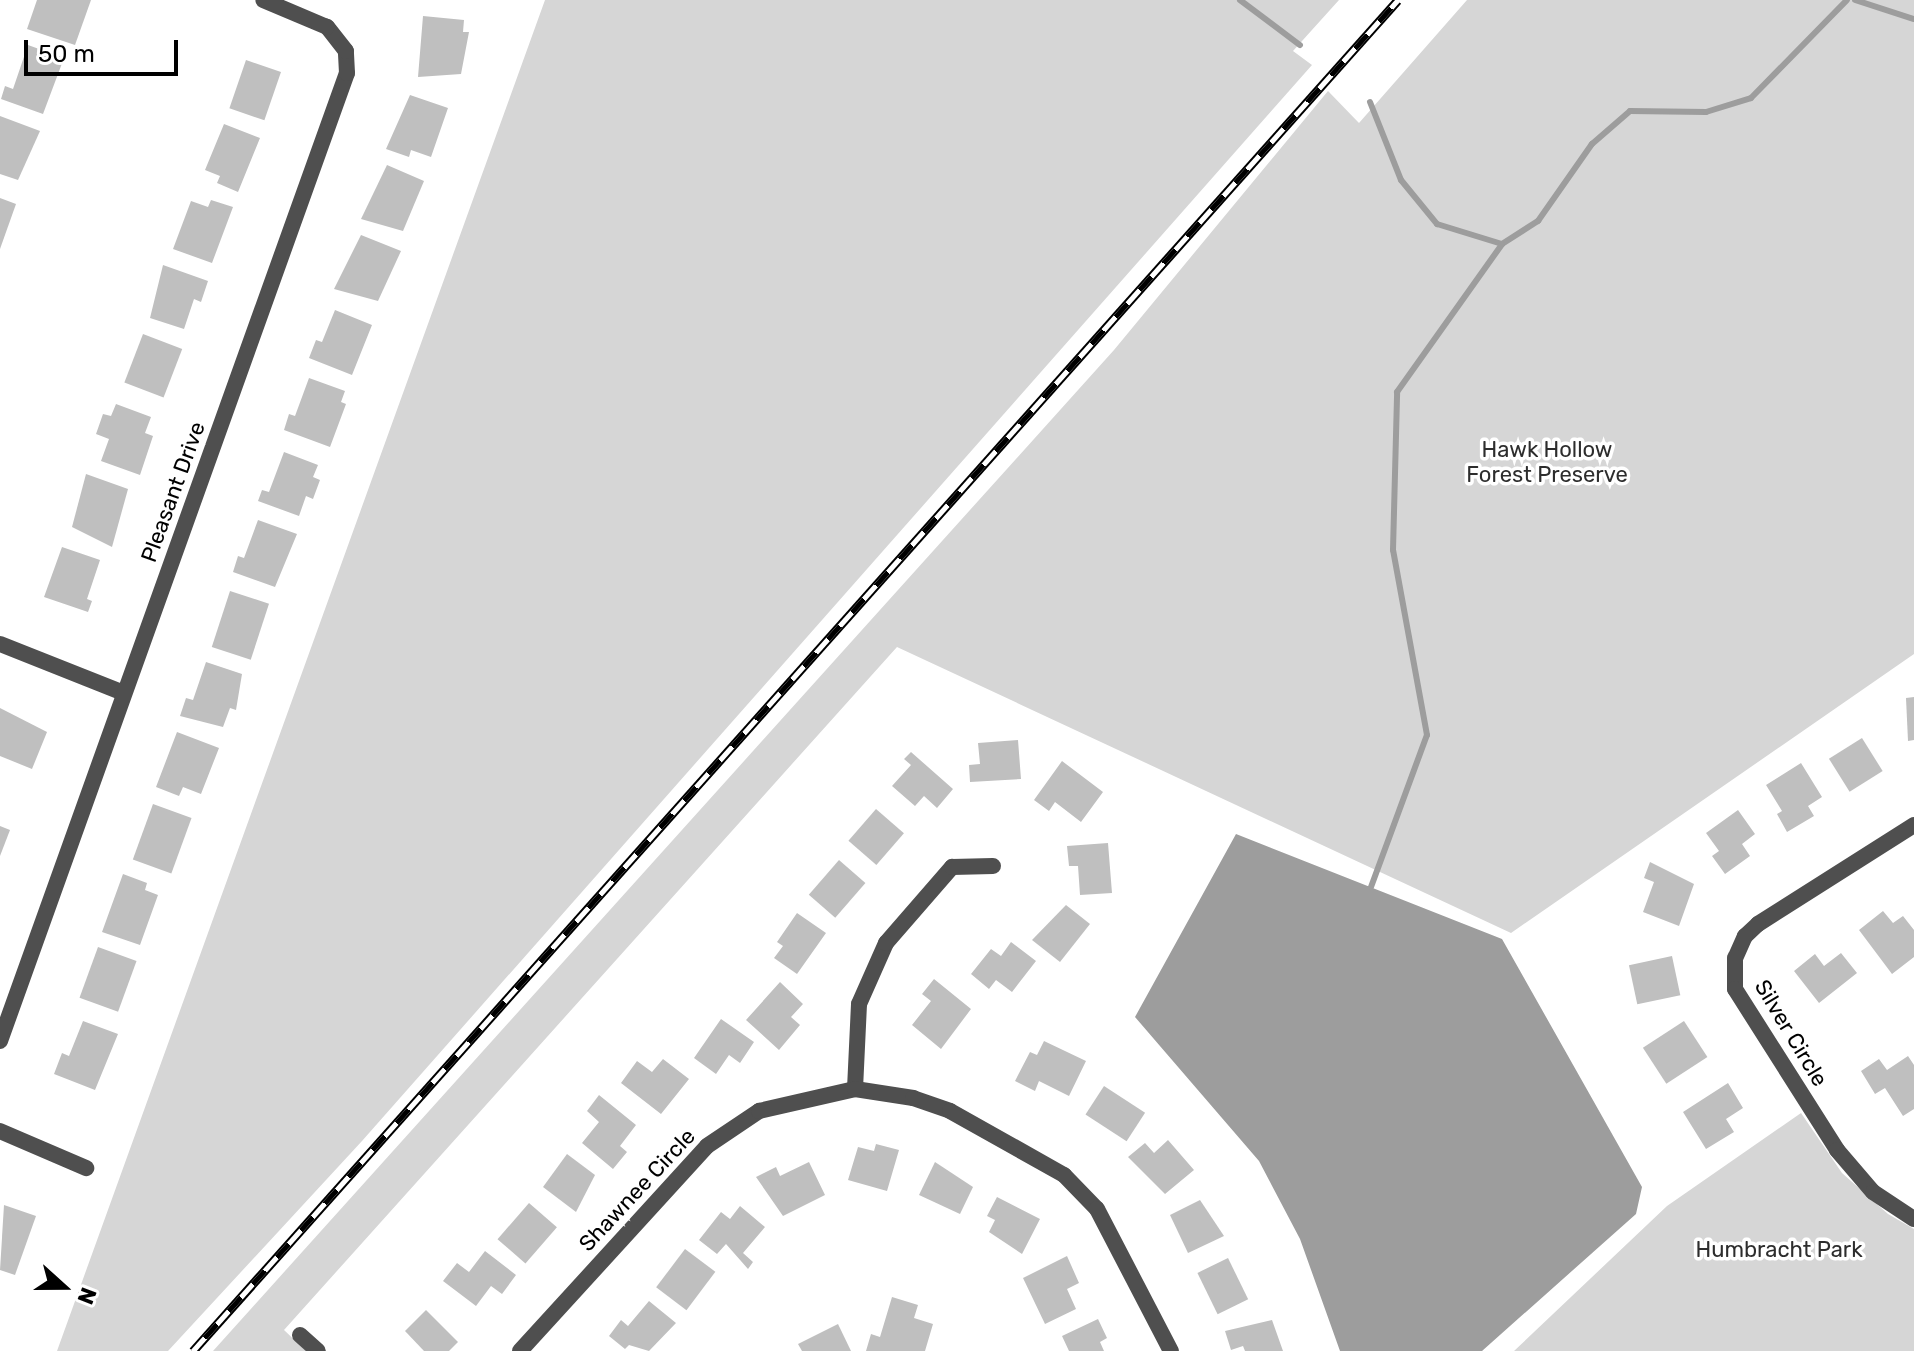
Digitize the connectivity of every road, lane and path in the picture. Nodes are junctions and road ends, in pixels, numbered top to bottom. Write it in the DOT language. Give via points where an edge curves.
graph roads {
  1 [pos="263,0"];
  2 [pos="0,644"];
  3 [pos="124,693"];
  4 [pos="1914,825"];
  5 [pos="993,866"];
  6 [pos="0,1041"];
  7 [pos="855,1089"];
  8 [pos="0,1131"];
  9 [pos="86,1168"];
  10 [pos="1914,1219"];
  11 [pos="300,1335"];
  12 [pos="318,1351"];
  13 [pos="520,1351"];
  14 [pos="1171,1351"];
  1 -- 3 [label="street, Pleasant Drive" via="327,27 346,51 347,73"];
  2 -- 3 [label="street"];
  3 -- 6 [label="street, Pleasant Drive"];
  4 -- 10 [label="street, Silver Circle" via="1758,924 1738,946 1735,989 1837,1150 1873,1192"];
  5 -- 7 [label="street" via="952,867 886,943 859,1004"];
  7 -- 13 [label="street, Shawnee Circle" via="759,1111 707,1146"];
  7 -- 14 [label="street, Shawnee Circle" via="913,1098 950,1111 1064,1175 1097,1209"];
  8 -- 9 [label="street"];
  11 -- 12 [label="street"];
}
